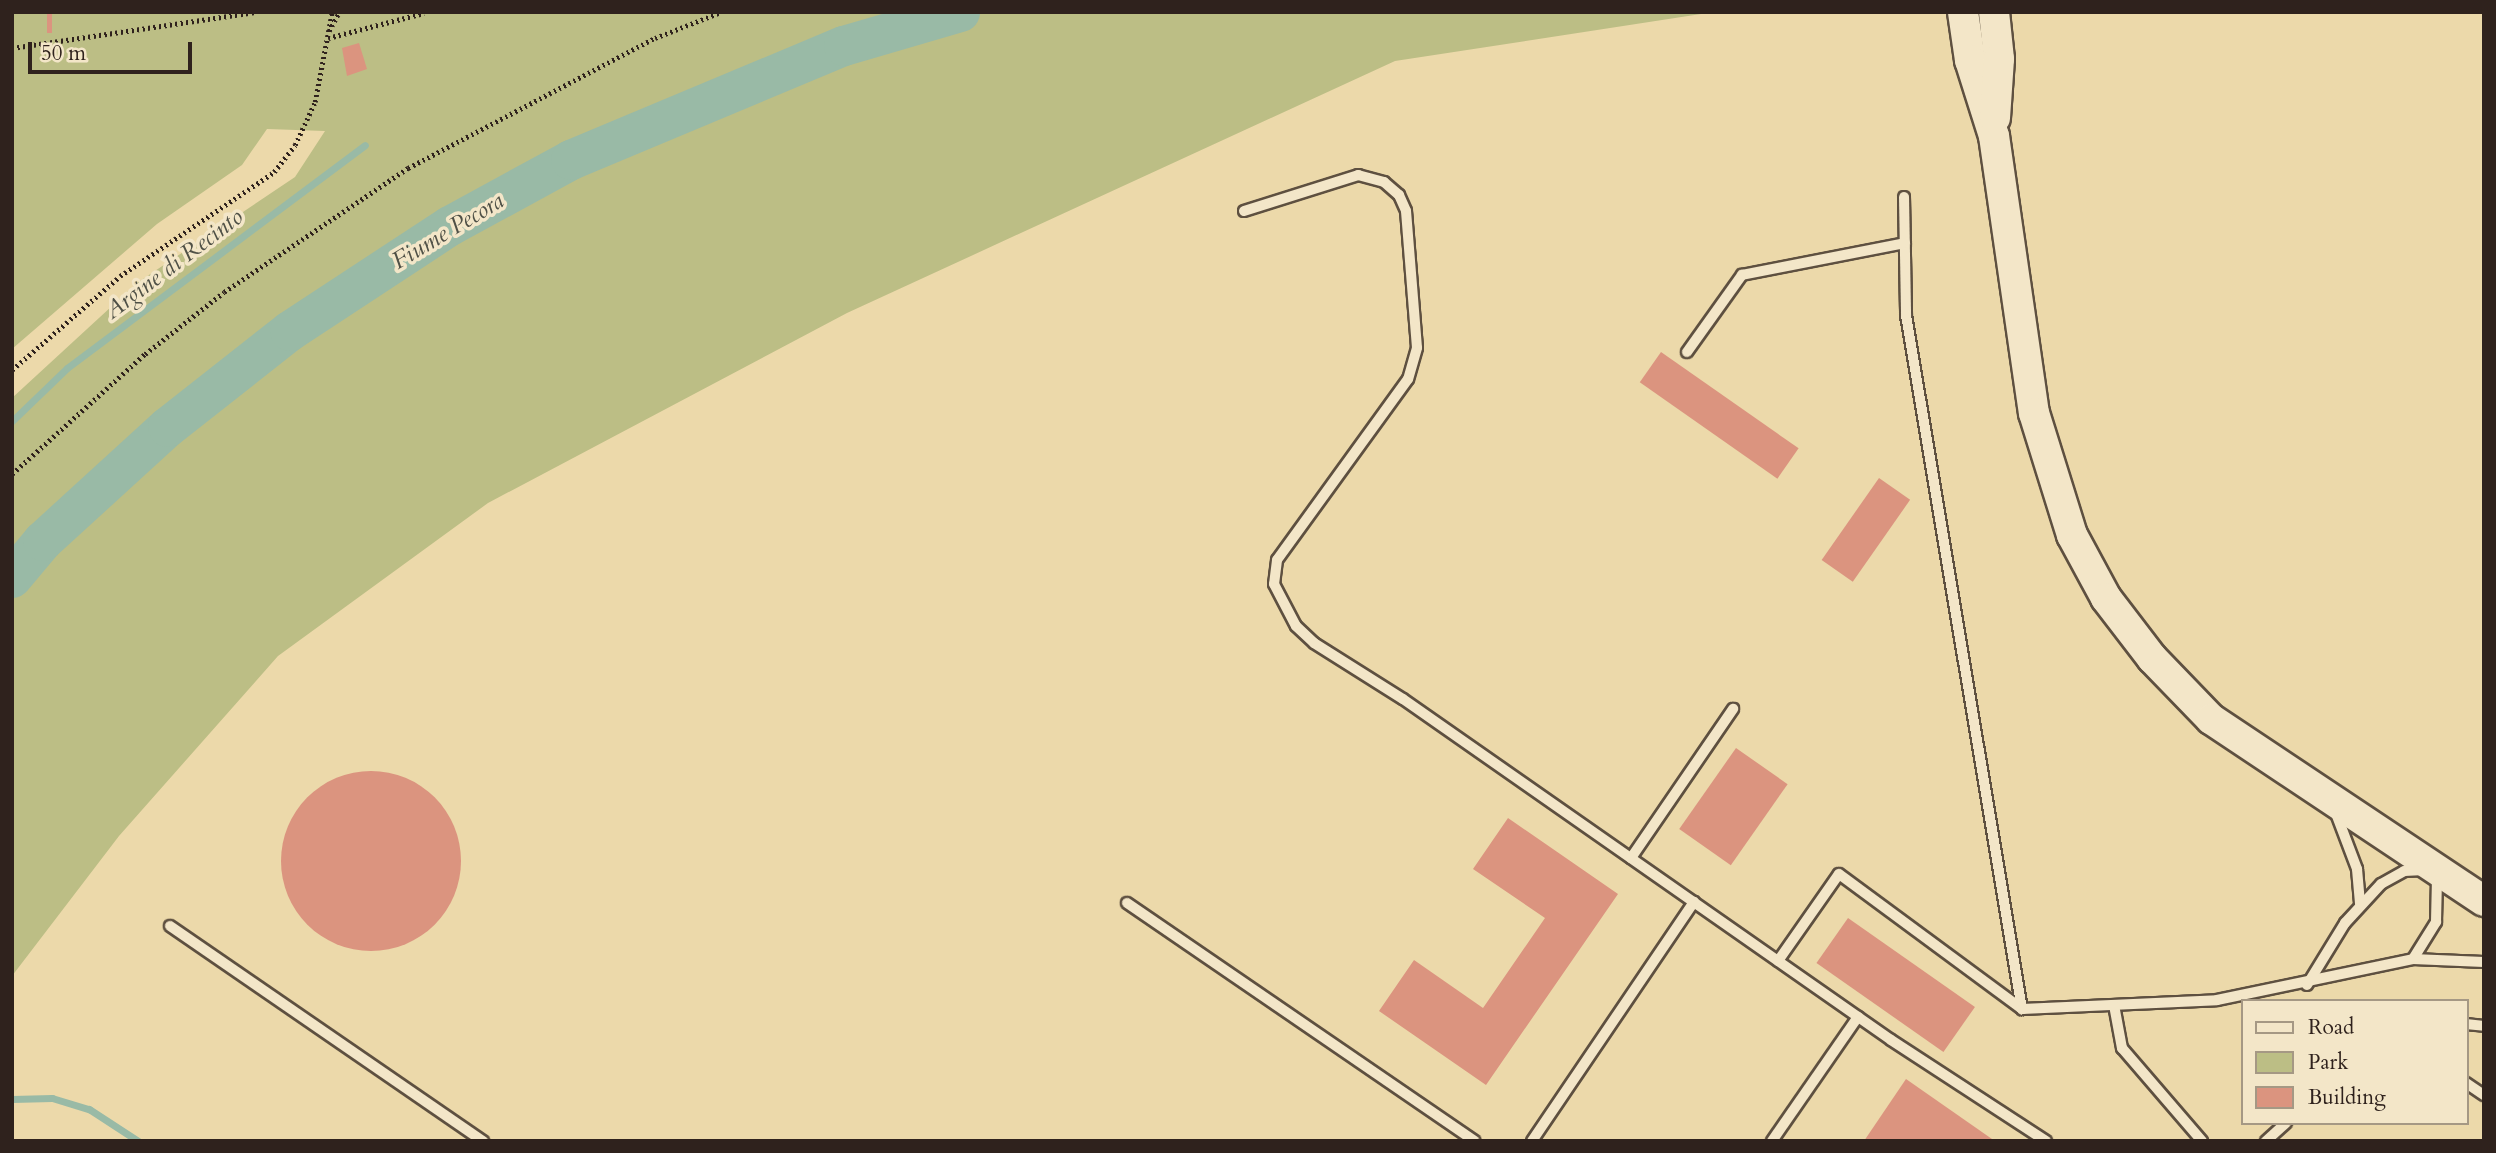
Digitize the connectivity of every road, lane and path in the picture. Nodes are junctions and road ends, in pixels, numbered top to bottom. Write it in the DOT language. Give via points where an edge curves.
graph roads {
  1 [pos="255,12"];
  2 [pos="332,12"];
  3 [pos="339,12"];
  4 [pos="721,12"];
  5 [pos="1963,12"];
  6 [pos="1994,12"];
  7 [pos="424,13"];
  8 [pos="328,35"];
  9 [pos="12,48"];
  10 [pos="1994,136"];
  11 [pos="1904,197"];
  12 [pos="1244,211"];
  13 [pos="1905,243"];
  14 [pos="1687,352"];
  15 [pos="12,370"];
  16 [pos="12,474"];
  17 [pos="1733,709"];
  18 [pos="2324,799"];
  19 [pos="1631,858"];
  20 [pos="2436,869"];
  21 [pos="2484,901"];
  22 [pos="1694,902"];
  23 [pos="1127,903"];
  24 [pos="2360,906"];
  25 [pos="170,926"];
  26 [pos="2413,960"];
  27 [pos="1778,961"];
  28 [pos="2484,962"];
  29 [pos="2306,985"];
  30 [pos="2114,1005"];
  31 [pos="2022,1009"];
  32 [pos="1858,1017"];
  33 [pos="2468,1084"];
  34 [pos="2484,1095"];
  35 [pos="2284,1125"];
  36 [pos="483,1141"];
  37 [pos="1474,1141"];
  38 [pos="1532,1141"];
  39 [pos="1772,1141"];
  40 [pos="2046,1141"];
  41 [pos="2202,1141"];
  42 [pos="2266,1141"];
  1 -- 9 [label="path"];
  2 -- 8 [label="path"];
  3 -- 8 [label="path"];
  4 -- 16 [label="path" via="655,38 408,168 214,300 145,354"];
  5 -- 10 [label="street" via="1970,60"];
  6 -- 10 [label="street" via="1999,59"];
  7 -- 8 [label="path"];
  8 -- 15 [label="path" via="315,102 296,145 274,172 120,276"];
  10 -- 18 [label="street" via="2034,413 2072,535 2106,598 2182,691 2211,719"];
  11 -- 13 [label="lane"];
  12 -- 19 [label="lane" via="1358,175 1384,182 1399,195 1405,211 1417,348 1408,379 1277,561 1274,584 1285,610 1314,643 1403,699"];
  13 -- 14 [label="lane" via="1742,275"];
  13 -- 31 [label="lane" via="1906,315"];
  17 -- 19 [label="lane"];
  18 -- 20 [label="street"];
  18 -- 24 [label="lane" via="2345,826 2357,869"];
  19 -- 22 [label="lane"];
  20 -- 21 [label="street"];
  20 -- 24 [label="lane" via="2404,871 2381,884"];
  20 -- 26 [label="lane" via="2436,922"];
  22 -- 27 [label="lane"];
  22 -- 38 [label="lane"];
  23 -- 37 [label="lane"];
  24 -- 29 [label="lane"];
  25 -- 36 [label="lane"];
  26 -- 28 [label="lane"];
  26 -- 29 [label="lane"];
  27 -- 31 [label="lane" via="1839,874"];
  27 -- 32 [label="lane"];
  29 -- 30 [label="lane" via="2217,1000"];
  30 -- 31 [label="lane"];
  30 -- 41 [label="lane" via="2122,1048"];
  32 -- 39 [label="lane"];
  32 -- 40 [label="lane"];
  33 -- 34 [label="lane"];
  35 -- 42 [label="lane"];
}
